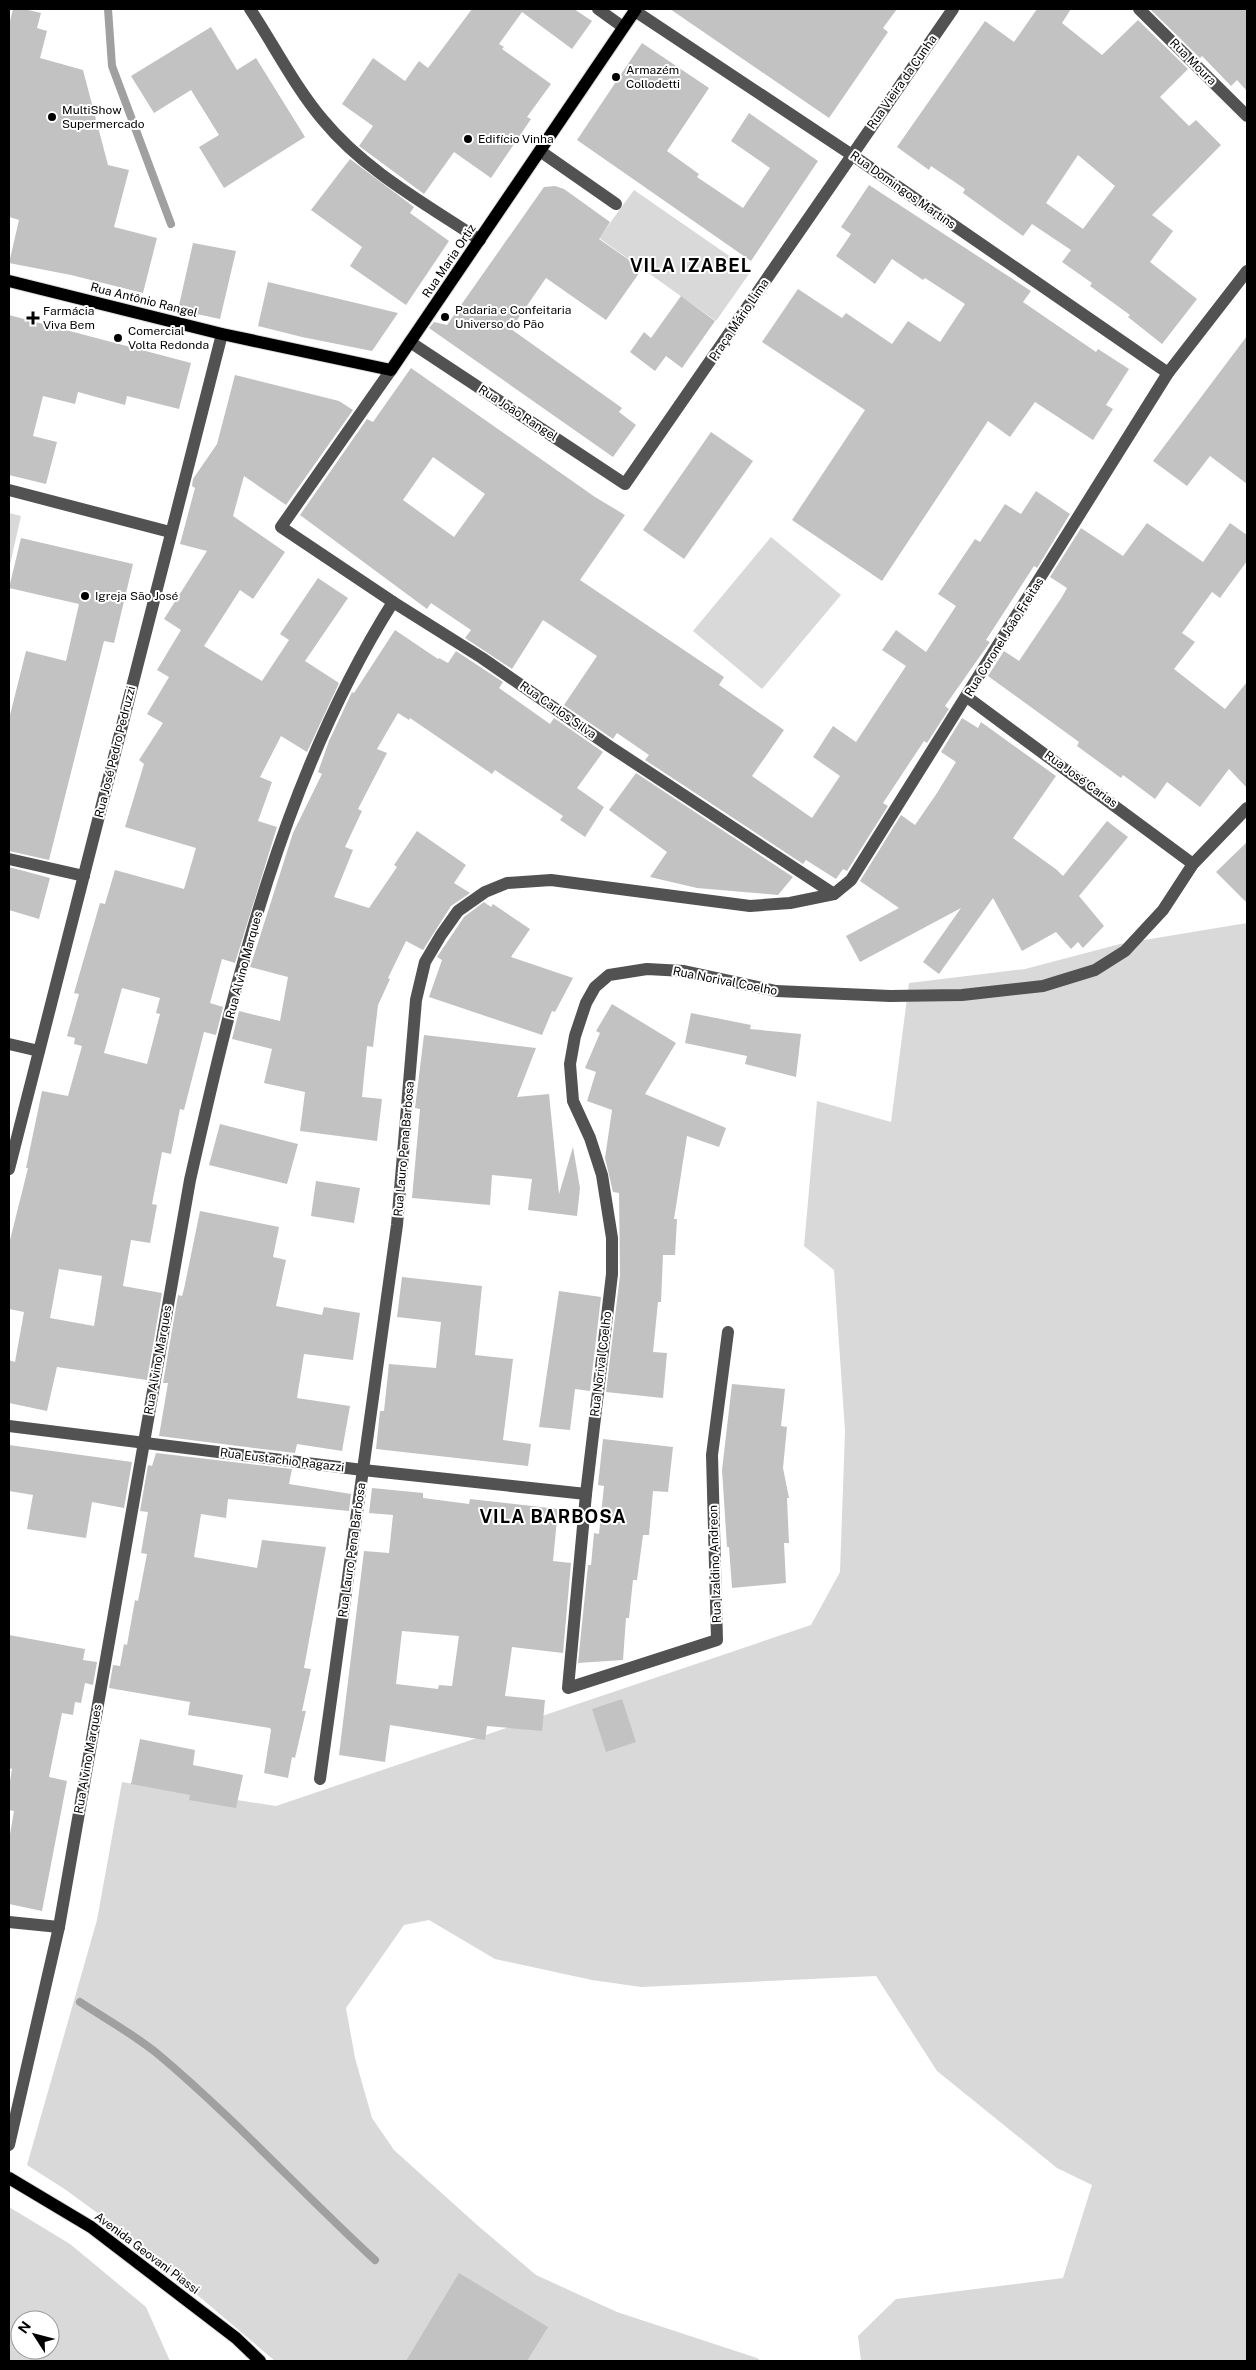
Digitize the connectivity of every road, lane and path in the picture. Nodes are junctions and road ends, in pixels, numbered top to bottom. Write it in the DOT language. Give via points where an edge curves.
graph roads {
  1 [pos="250,9"];
  2 [pos="598,9"];
  3 [pos="953,9"];
  4 [pos="1139,9"];
  5 [pos="636,10"];
  6 [pos="623,27"];
  7 [pos="1247,116"];
  8 [pos="540,151"];
  9 [pos="852,155"];
  10 [pos="616,204"];
  11 [pos="480,240"];
  12 [pos="1247,271"];
  13 [pos="9,281"];
  14 [pos="222,334"];
  15 [pos="410,342"];
  16 [pos="391,370"];
  17 [pos="1168,373"];
  18 [pos="625,484"];
  19 [pos="9,490"];
  20 [pos="281,527"];
  21 [pos="170,532"];
  22 [pos="392,602"];
  23 [pos="967,696"];
  24 [pos="1247,808"];
  25 [pos="9,859"];
  26 [pos="1193,864"];
  27 [pos="84,876"];
  28 [pos="834,894"];
  29 [pos="9,1044"];
  30 [pos="40,1051"];
  31 [pos="9,1169"];
  32 [pos="728,1332"];
  33 [pos="9,1426"];
  34 [pos="143,1444"];
  35 [pos="363,1470"];
  36 [pos="586,1494"];
  37 [pos="568,1688"];
  38 [pos="320,1778"];
  39 [pos="9,1922"];
  40 [pos="59,1927"];
  41 [pos="9,2145"];
  42 [pos="9,2178"];
  43 [pos="260,2361"];
  1 -- 11 [label="street" via="323,120 351,150"];
  2 -- 6 [label="street"];
  3 -- 9 [label="street, Rua Vieira da Cunha"];
  4 -- 7 [label="street, Rua Moura"];
  5 -- 6 [label="main road, Rua Maria Ortiz"];
  5 -- 9 [label="street, Rua Domingos Martins"];
  6 -- 8 [label="main road, Rua Maria Ortiz"];
  8 -- 10 [label="street"];
  8 -- 11 [label="main road, Rua Maria Ortiz"];
  9 -- 17 [label="street, Rua Domingos Martins"];
  9 -- 18 [label="street, Praça Mário Lima"];
  11 -- 15 [label="main road, Rua Maria Ortiz"];
  12 -- 17 [label="street, Rua Coronel João Freitas"];
  13 -- 14 [label="main road, Rua Antônio Rangel"];
  14 -- 16 [label="main road, Rua Antônio Rangel"];
  14 -- 21 [label="street, Rua José Pedro Pedruzzi"];
  15 -- 16 [label="main road, Rua Maria Ortiz"];
  15 -- 18 [label="street, Rua João Rangel"];
  16 -- 20 [label="street, Rua Maria Ortiz"];
  17 -- 23 [label="street, Rua Coronel João Freitas"];
  19 -- 21 [label="street"];
  20 -- 22 [label="street, Rua Carlos Silva"];
  21 -- 27 [label="street, Rua José Pedro Pedruzzi"];
  22 -- 28 [label="street, Rua Carlos Silva" via="482,658"];
  22 -- 34 [label="street, Rua Alvino Marques" via="320,740 299,788 262,896 210,1089 190,1180"];
  23 -- 26 [label="street, Rua José Carias"];
  23 -- 28 [label="street, Rua Coronel João Freitas" via="852,880"];
  24 -- 26 [label="street, Rua Norival Coelho"];
  25 -- 27 [label="street"];
  26 -- 36 [label="street, Rua Norival Coelho" via="1163,910 1125,951 1096,970 1043,986 962,995 832,994 776,991 684,971 647,969 609,975 596,987 575,1036 570,1064 574,1101 602,1175 612,1238 612,1274"];
  27 -- 30 [label="street, Rua José Pedro Pedruzzi"];
  28 -- 35 [label="street, Rua Lauro Pena Barbosa" via="790,903 750,906 551,880 507,883 485,892 458,911 425,962 416,1000 397,1225"];
  29 -- 30 [label="street"];
  30 -- 31 [label="street, Rua José Pedro Pedruzzi"];
  32 -- 37 [label="street, Rua Izaldino Andreon" via="712,1455 717,1640"];
  33 -- 34 [label="street, Rua Eustachio Ragazzi"];
  34 -- 35 [label="street, Rua Eustachio Ragazzi"];
  34 -- 40 [label="street, Rua Alvino Marques"];
  35 -- 36 [label="street, Rua Eustachio Ragazzi"];
  35 -- 38 [label="street, Rua Lauro Pena Barbosa"];
  36 -- 37 [label="street, Rua Norival Coelho"];
  39 -- 40 [label="street"];
  40 -- 41 [label="street, Rua Alvino Marques"];
  42 -- 43 [label="main road, Avenida Geovani Piassi" via="91,2226 236,2338"];
}
